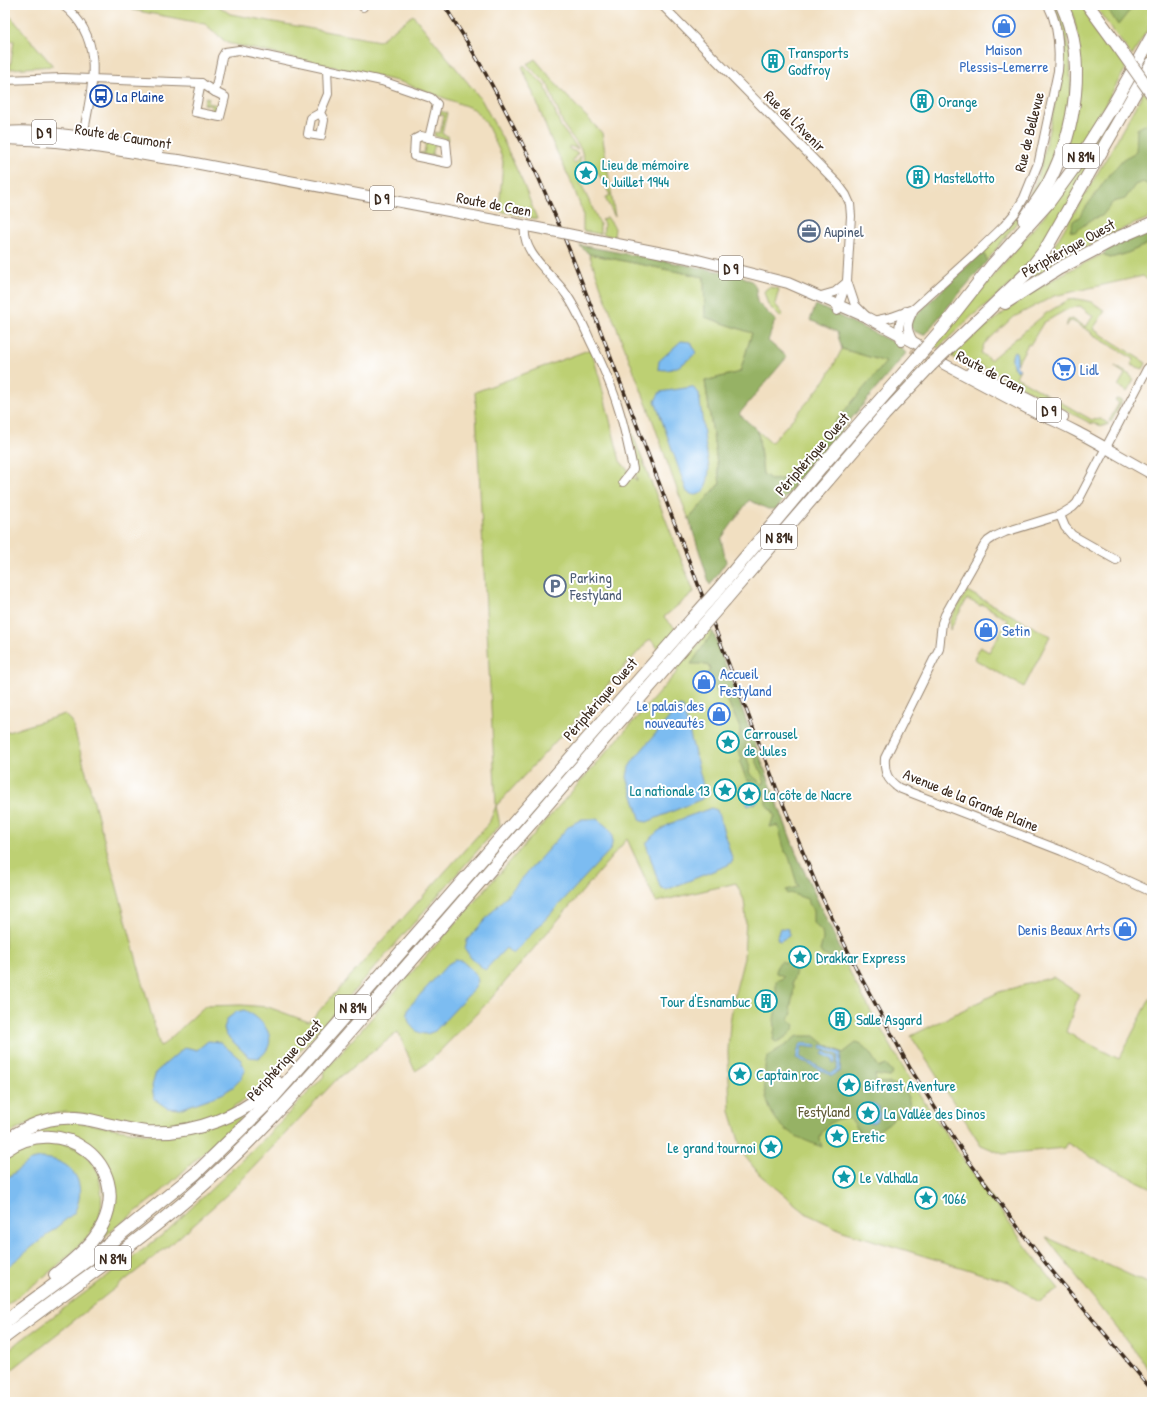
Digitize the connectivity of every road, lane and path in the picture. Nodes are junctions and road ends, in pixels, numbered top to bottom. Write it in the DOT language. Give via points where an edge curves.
graph roads {
  1 [pos="63,5"];
  2 [pos="662,5"];
  3 [pos="1048,5"];
  4 [pos="1062,5"];
  5 [pos="1088,5"];
  6 [pos="1152,36"];
  7 [pos="1152,63"];
  8 [pos="327,69"];
  9 [pos="5,80"];
  10 [pos="92,80"];
  11 [pos="201,83"];
  12 [pos="215,92"];
  13 [pos="1152,94"];
  14 [pos="320,113"];
  15 [pos="5,132"];
  16 [pos="429,138"];
  17 [pos="5,139"];
  18 [pos="82,141"];
  19 [pos="216,167"];
  20 [pos="1152,223"];
  21 [pos="525,226"];
  22 [pos="993,264"];
  23 [pos="764,277"];
  24 [pos="847,281"];
  25 [pos="821,296"];
  26 [pos="838,308"];
  27 [pos="910,310"];
  28 [pos="870,319"];
  29 [pos="900,338"];
  30 [pos="954,343"];
  31 [pos="915,348"];
  32 [pos="1152,364"];
  33 [pos="1108,445"];
  34 [pos="1152,466"];
  35 [pos="1152,474"];
  36 [pos="623,482"];
  37 [pos="1060,515"];
  38 [pos="1116,560"];
  39 [pos="721,596"];
  40 [pos="1152,892"];
  41 [pos="344,1017"];
  42 [pos="5,1142"];
  43 [pos="5,1150"];
  44 [pos="21,1309"];
  45 [pos="5,1322"];
  46 [pos="6,1337"];
  1 -- 10 [label="street" via="76,17 89,37 93,57"];
  2 -- 24 [label="street, Rue de l'Avenir" via="846,195 851,216"];
  3 -- 27 [label="street, Rue de Bellevue" via="1058,35 1058,71 1039,161 1024,198 999,231"];
  4 -- 22 [label="highway" via="1070,28 1076,63 1074,104 1070,124 1049,182"];
  5 -- 13 [label="highway, bridge"];
  6 -- 22 [label="highway, Périphérique Ouest / N 814" via="1115,102 1049,202"];
  7 -- 30 [label="highway" via="1045,250 1028,272"];
  8 -- 12 [label="street" via="230,50 222,57"];
  8 -- 14 [label="street" via="328,94"];
  8 -- 16 [label="street" via="382,81 431,98 437,104"];
  9 -- 10 [label="street"];
  10 -- 11 [label="street"];
  10 -- 18 [label="street"];
  11 -- 12 [label="street"];
  11 -- 12 [label="street" via="195,112 220,117 224,97"];
  15 -- 18 [label="main road, Route de Caumont / D 9" via="37,131"];
  16 -- 16 [label="street" via="446,142 448,162 414,156 415,139 421,136"];
  17 -- 18 [label="main road, Route de Caumont / D 9"];
  18 -- 19 [label="main road, Route de Caumont / D 9" via="162,159"];
  19 -- 21 [label="main road, Route de Caen / D 9"];
  20 -- 30 [label="highway, Périphérique Ouest / N 814" via="1115,239 1033,284"];
  21 -- 23 [label="main road, Route de Caen / D 9, bridge" via="698,260"];
  21 -- 36 [label="street" via="527,245 567,294 619,409 633,469"];
  22 -- 31 [label="highway, Périphérique Ouest / N 814, bridge" via="941,330"];
  23 -- 25 [label="main road, Route de Caen / D 9"];
  23 -- 26 [label="main road, Route de Caen / D 9"];
  24 -- 25 [label="street" via="834,292"];
  24 -- 26 [label="street, Rue de l'Avenir"];
  24 -- 28 [label="street, Route de Caen" via="855,305"];
  25 -- 26 [label="main road, Route de Caen / D 9"];
  26 -- 28 [label="main road, Route de Caen / D 9"];
  26 -- 29 [label="main road, Route de Caen / D 9"];
  27 -- 28 [label="street, Rue de Bellevue" via="892,317"];
  27 -- 29 [label="street, Rue de Bellevue" via="900,320"];
  27 -- 31 [label="street" via="908,333"];
  28 -- 29 [label="main road, Route de Caen"];
  29 -- 31 [label="main road, Route de Caen / D 9"];
  30 -- 39 [label="highway, Périphérique Ouest / N 814, bridge" via="884,415"];
  31 -- 39 [label="highway, Périphérique Ouest / N 814"];
  32 -- 33 [label="street, Avenue de la Grande Plaine" via="1147,369"];
  33 -- 33 [label="main road, Route de Caen / D 9" via="1103,438 988,379 946,362 1036,413"];
  33 -- 34 [label="main road, Route de Caen / D 9"];
  33 -- 35 [label="main road, Route de Caen / D 9" via="1117,455"];
  33 -- 37 [label="street, Avenue de la Grande Plaine" via="1077,503"];
  37 -- 38 [label="street" via="1072,535"];
  37 -- 40 [label="street, Avenue de la Grande Plaine" via="994,537 984,546 942,622 939,649 885,758 886,776 899,788 1062,851"];
  39 -- 41 [label="highway, Périphérique Ouest / N 814, bridge" via="692,619 674,638"];
  39 -- 46 [label="highway, Périphérique Ouest / N 814, bridge" via="698,631 292,1098 214,1175 166,1216"];
  41 -- 42 [label="highway" via="266,1092 242,1109 215,1122 173,1131 147,1132 85,1119 57,1118 34,1124"];
  41 -- 44 [label="highway, Périphérique Ouest / N 814" via="270,1101 196,1173 100,1251"];
  43 -- 44 [label="highway" via="33,1137 52,1136 70,1140 95,1158 106,1177 108,1189 107,1214 98,1233 86,1247 39,1288"];
  44 -- 45 [label="highway, Périphérique Ouest / N 814"];
}
